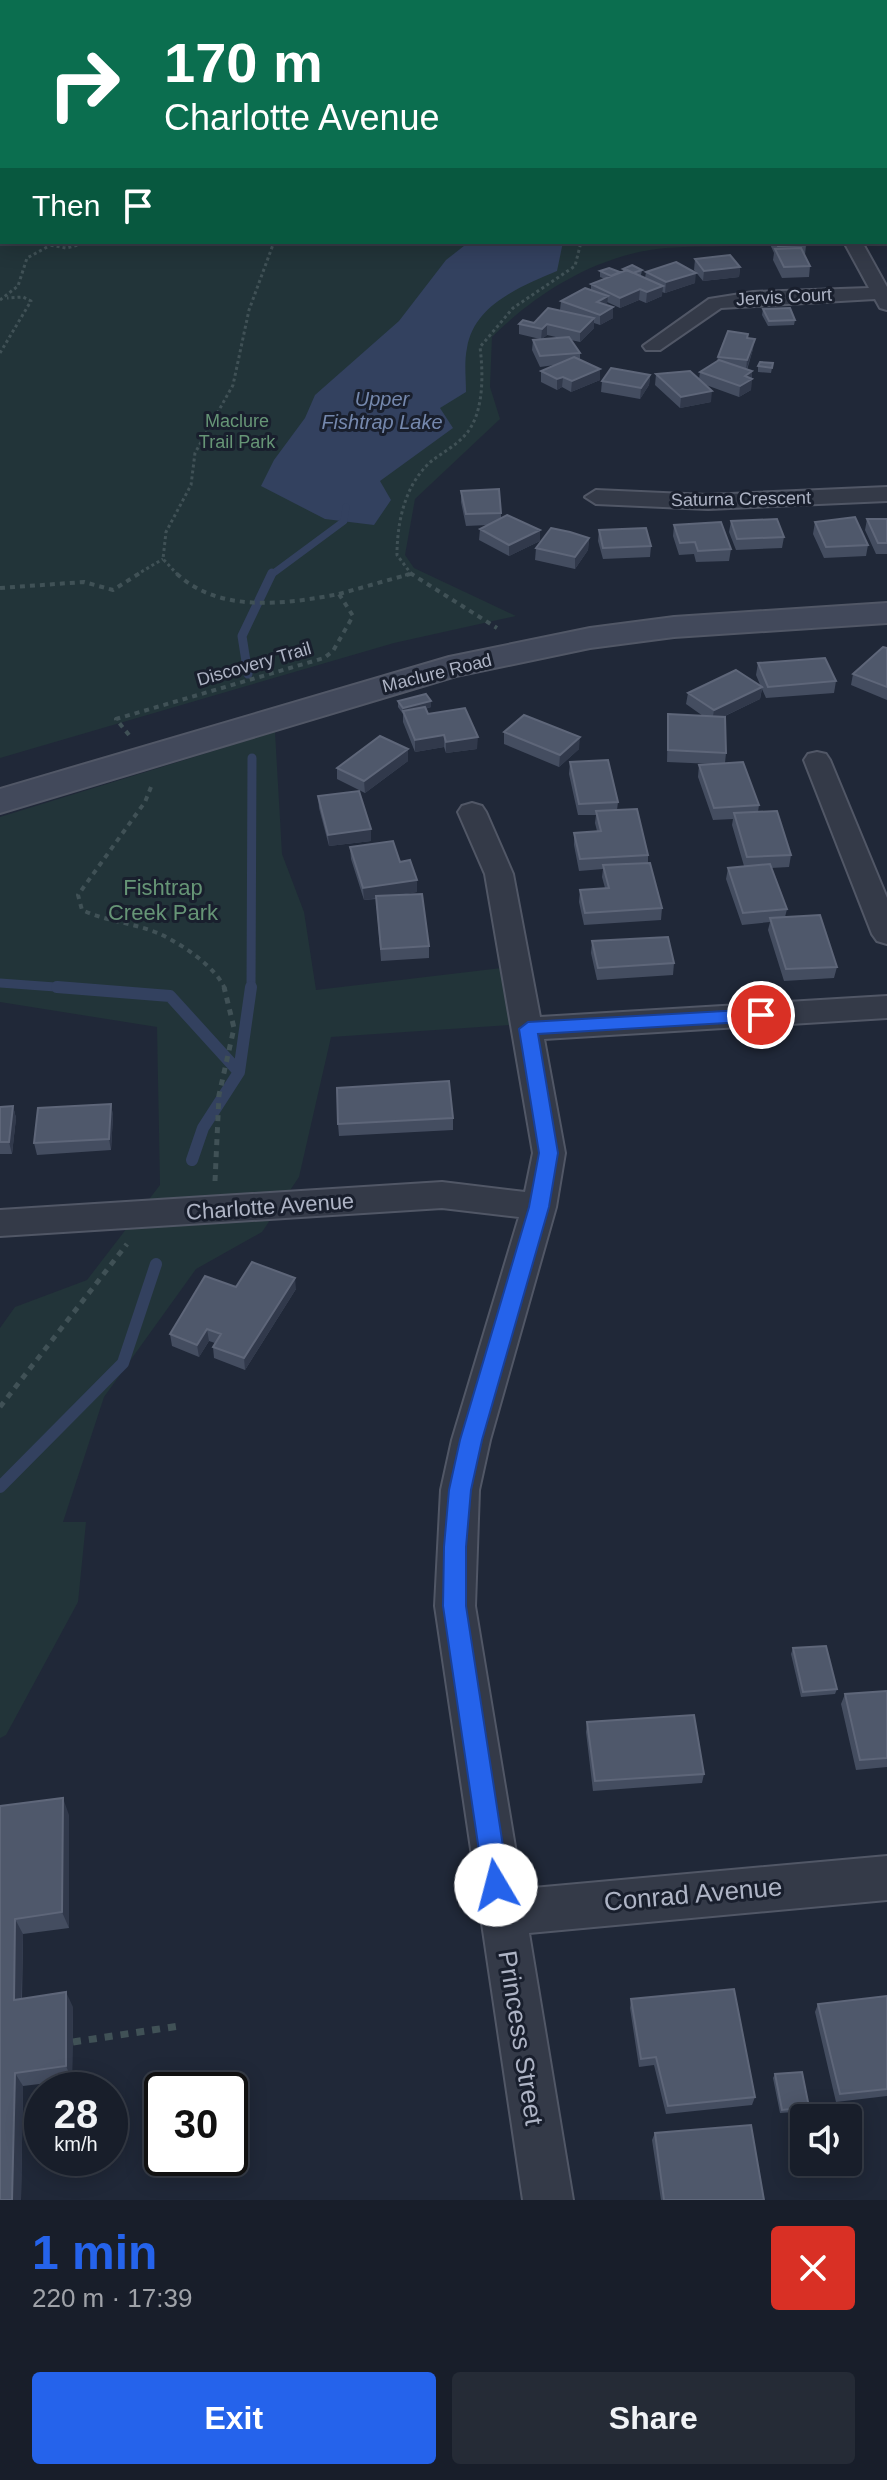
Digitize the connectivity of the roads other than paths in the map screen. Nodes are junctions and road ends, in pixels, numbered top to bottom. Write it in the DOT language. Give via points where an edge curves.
graph roads {
  1 [pos="854,244"];
  2 [pos="884,298"];
  3 [pos="653,346"];
  4 [pos="887,494"];
  5 [pos="596,497"];
  6 [pos="887,591"];
  7 [pos="887,613"];
  8 [pos="817,760"];
  9 [pos="0,772"];
  10 [pos="0,801"];
  11 [pos="472,812"];
  12 [pos="887,934"];
  13 [pos="887,1007"];
  14 [pos="528,1029"];
  15 [pos="539,1207"];
  16 [pos="0,1223"];
  17 [pos="887,1878"];
  18 [pos="501,1915"];
  19 [pos="548,2200"];
  1 -- 2 [label="street"];
  2 -- 3 [label="street, Jervis Court" via="716,303"];
  4 -- 5 [label="street, Saturna Crescent" via="708,502"];
  6 -- 9 [label="main road, Maclure Road" via="727,599 501,631"];
  7 -- 10 [label="main road, Maclure Road" via="674,627 449,667"];
  8 -- 12 [label="street"];
  11 -- 14 [label="street, Princess Street" via="499,874"];
  13 -- 14 [label="street"];
  14 -- 15 [label="street, Princess Street" via="549,1153"];
  15 -- 16 [label="street, Charlotte Avenue" via="442,1195"];
  15 -- 18 [label="street, Princess Street" via="471,1440 455,1547 455,1606"];
  17 -- 18 [label="street, Conrad Avenue"];
  18 -- 19 [label="street, Princess Street"];
}
